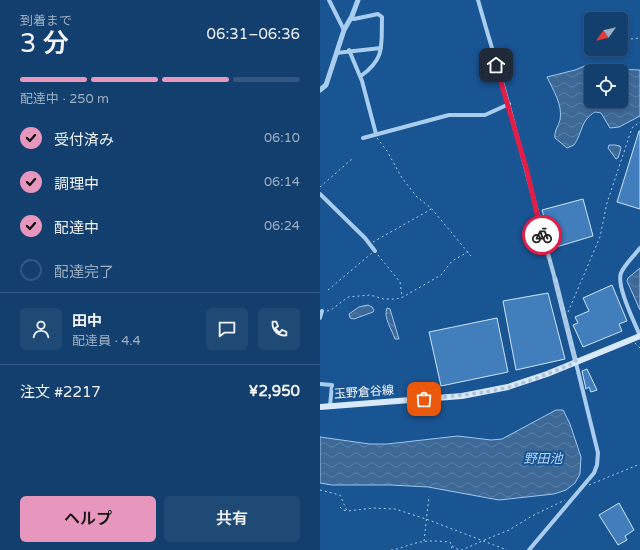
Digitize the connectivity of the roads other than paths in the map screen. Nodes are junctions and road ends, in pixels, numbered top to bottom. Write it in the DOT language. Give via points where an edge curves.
graph roads {
  1 [pos="329,0"];
  2 [pos="358,0"];
  3 [pos="478,0"];
  4 [pos="351,18"];
  5 [pos="344,30"];
  6 [pos="381,48"];
  7 [pos="348,50"];
  8 [pos="336,53"];
  9 [pos="361,76"];
  10 [pos="320,90"];
  11 [pos="508,104"];
  12 [pos="376,134"];
  13 [pos="363,138"];
  14 [pos="320,194"];
  15 [pos="640,248"];
  16 [pos="375,251"];
  17 [pos="555,279"];
  18 [pos="322,311"];
  19 [pos="320,318"];
  20 [pos="640,336"];
  21 [pos="576,362"];
  22 [pos="320,384"];
  23 [pos="330,406"];
  24 [pos="320,407"];
  25 [pos="529,550"];
  1 -- 5 [label="street"];
  2 -- 4 [label="street"];
  3 -- 11 [label="street"];
  4 -- 5 [label="street"];
  4 -- 6 [label="street" via="378,14 382,17"];
  5 -- 8 [label="street"];
  6 -- 7 [label="street"];
  6 -- 9 [label="street" via="379,58"];
  7 -- 8 [label="street"];
  7 -- 9 [label="street"];
  8 -- 10 [label="street" via="326,85"];
  9 -- 12 [label="street"];
  11 -- 12 [label="street" via="485,115 449,115"];
  11 -- 17 [label="street"];
  12 -- 13 [label="street"];
  14 -- 16 [label="street"];
  15 -- 20 [label="street" via="620,278"];
  17 -- 21 [label="street"];
  18 -- 19 [label="street"];
  20 -- 21 [label="main road, 玉野倉谷線"];
  21 -- 23 [label="main road, 玉野倉谷線" via="524,382 491,390 454,396"];
  21 -- 25 [label="street" via="598,453 597,465 585,485"];
  22 -- 23 [label="street" via="332,385"];
  23 -- 24 [label="main road, 玉野倉谷線"];
}
